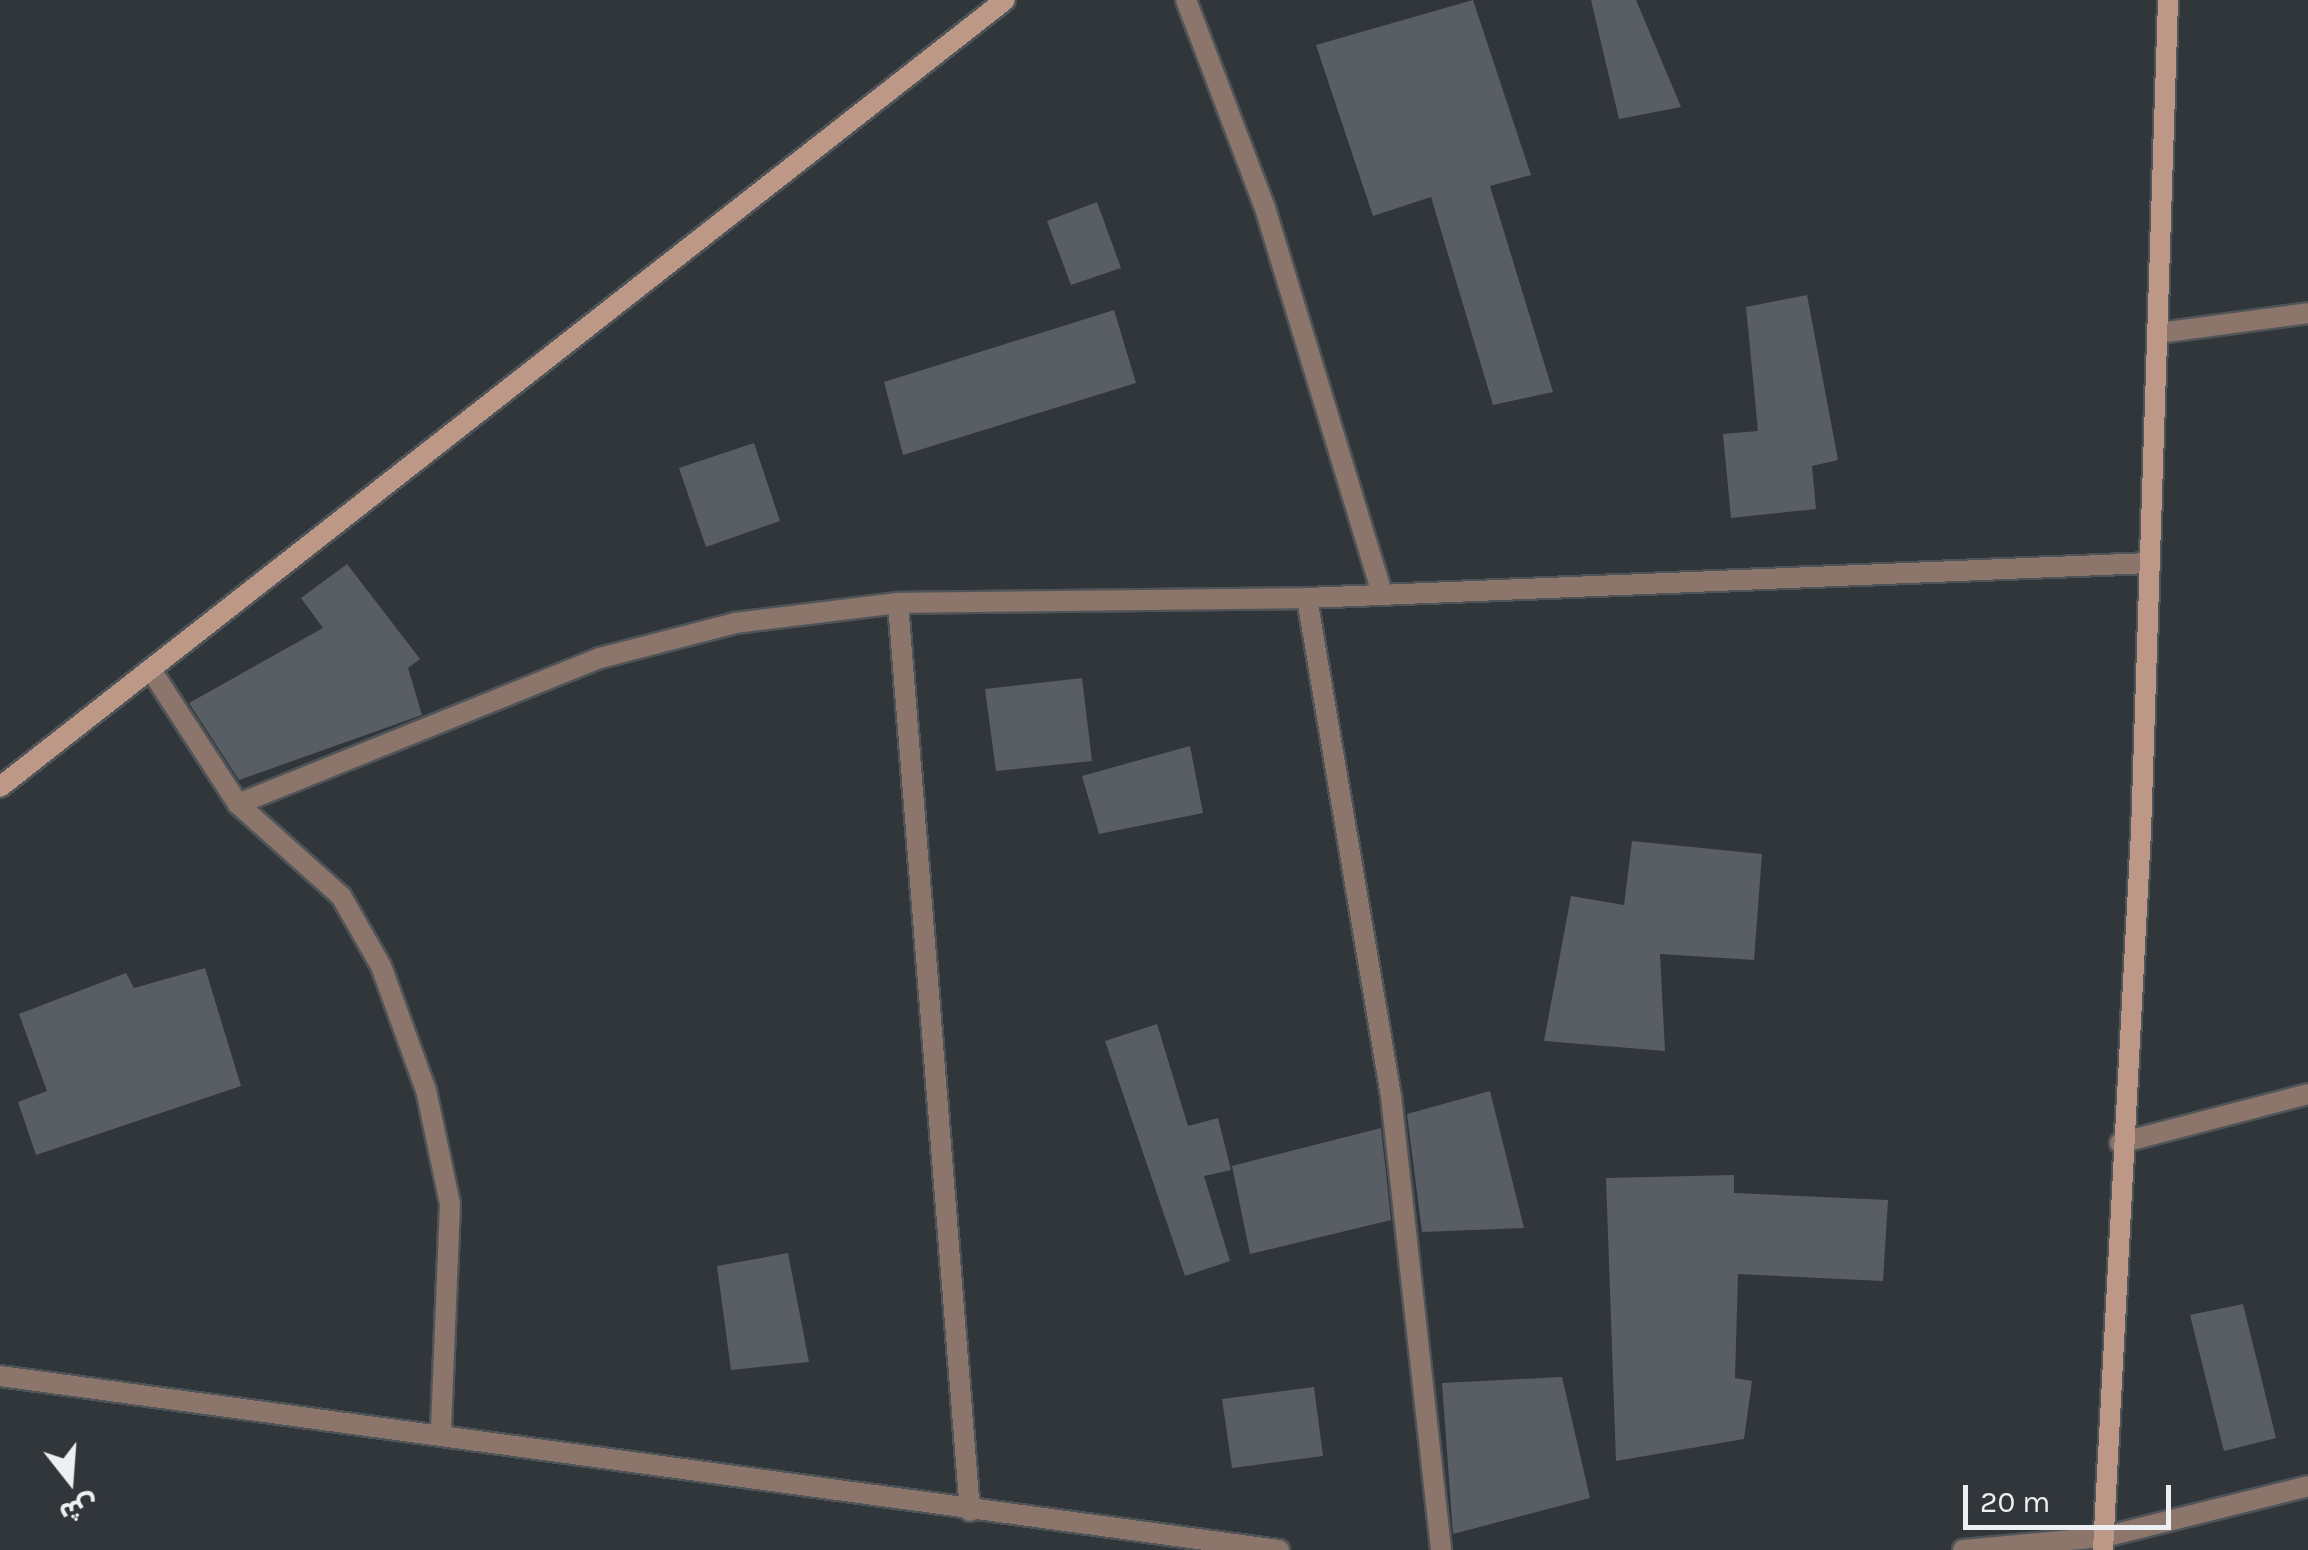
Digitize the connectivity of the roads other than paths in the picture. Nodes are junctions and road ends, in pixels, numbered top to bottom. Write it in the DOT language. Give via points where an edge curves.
graph roads {
  1 [pos="1005,0"];
  2 [pos="1186,0"];
  3 [pos="2168,0"];
  4 [pos="2308,313"];
  5 [pos="2159,333"];
  6 [pos="2149,564"];
  7 [pos="1381,592"];
  8 [pos="1307,598"];
  9 [pos="898,603"];
  10 [pos="151,670"];
  11 [pos="0,787"];
  12 [pos="238,804"];
  13 [pos="2308,1094"];
  14 [pos="2120,1143"];
  15 [pos="0,1376"];
  16 [pos="440,1430"];
  17 [pos="2308,1486"];
  18 [pos="970,1511"];
  19 [pos="2104,1544"];
  20 [pos="1280,1550"];
  21 [pos="1441,1550"];
  22 [pos="1963,1550"];
  1 -- 10 [label="street"];
  2 -- 7 [label="street" via="1265,208"];
  3 -- 5 [label="street"];
  4 -- 5 [label="street"];
  5 -- 6 [label="street"];
  6 -- 7 [label="street"];
  6 -- 14 [label="street"];
  7 -- 8 [label="street"];
  8 -- 9 [label="street"];
  8 -- 21 [label="street" via="1391,1096"];
  9 -- 12 [label="street" via="735,623 600,658"];
  9 -- 18 [label="street"];
  10 -- 11 [label="street"];
  10 -- 12 [label="street"];
  12 -- 16 [label="street" via="341,896 381,966 426,1090 450,1204"];
  13 -- 14 [label="street"];
  14 -- 19 [label="street"];
  15 -- 16 [label="street"];
  16 -- 18 [label="street"];
  17 -- 19 [label="street"];
  18 -- 20 [label="street"];
  19 -- 22 [label="street"];
}
